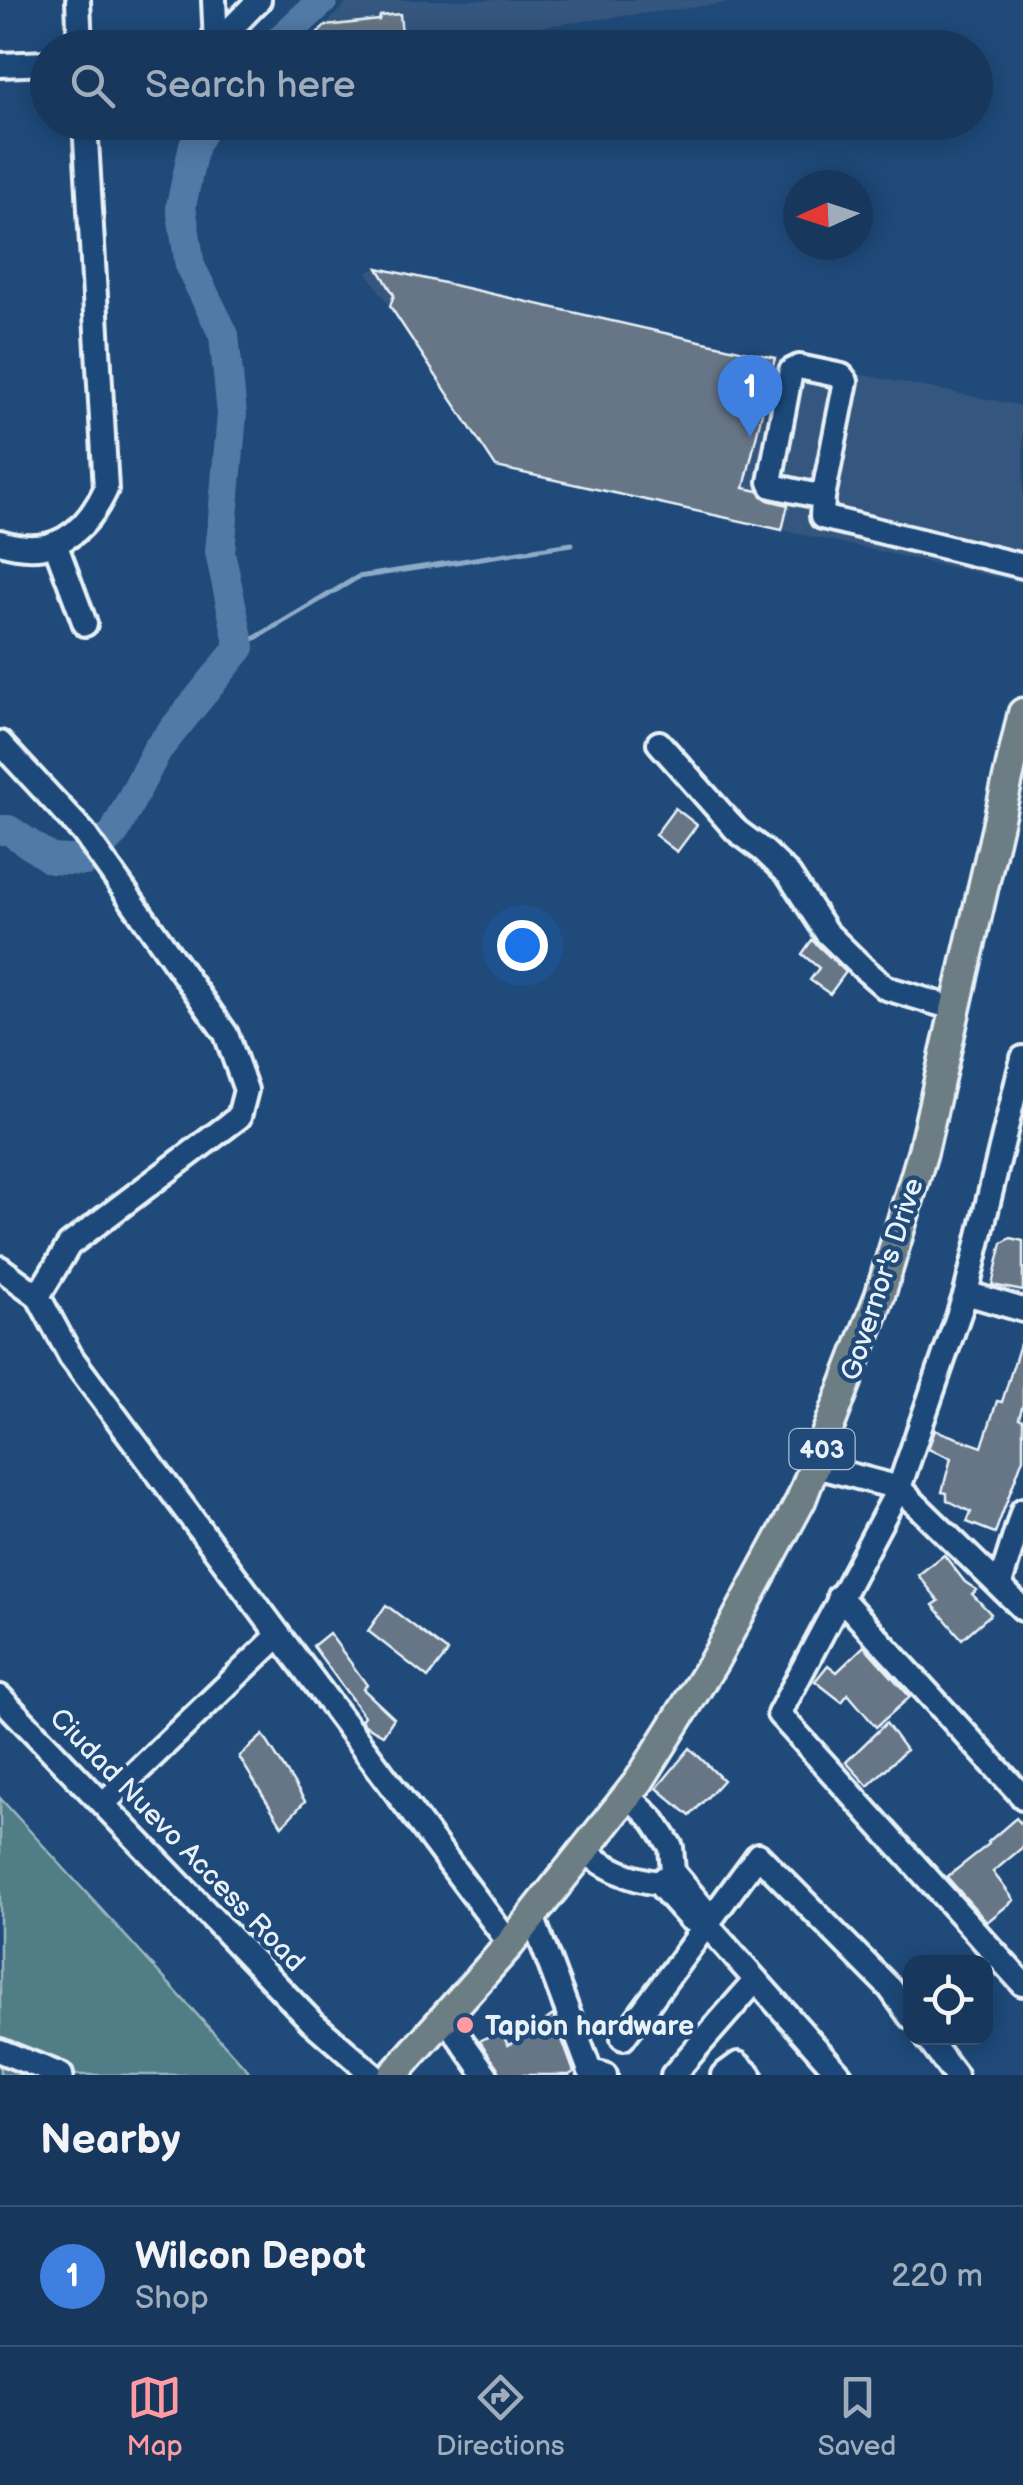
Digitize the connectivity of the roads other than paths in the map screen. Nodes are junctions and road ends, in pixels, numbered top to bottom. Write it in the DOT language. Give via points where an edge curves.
graph roads {
  1 [pos="78,0"];
  2 [pos="214,0"];
  3 [pos="258,0"];
  4 [pos="79,30"];
  5 [pos="214,30"];
  6 [pos="229,30"];
  7 [pos="30,64"];
  8 [pos="0,65"];
  9 [pos="85,140"];
  10 [pos="822,497"];
  11 [pos="0,542"];
  12 [pos="56,546"];
  13 [pos="1023,566"];
  14 [pos="84,624"];
  15 [pos="1023,713"];
  16 [pos="0,743"];
  17 [pos="659,743"];
  18 [pos="956,1009"];
  19 [pos="1023,1058"];
  20 [pos="0,1268"];
  21 [pos="966,1293"];
  22 [pos="38,1296"];
  23 [pos="1023,1310"];
  24 [pos="816,1466"];
  25 [pos="898,1488"];
  26 [pos="1023,1510"];
  27 [pos="1000,1584"];
  28 [pos="840,1596"];
  29 [pos="1023,1609"];
  30 [pos="279,1635"];
  31 [pos="0,1697"];
  32 [pos="628,1796"];
  33 [pos="1023,1798"];
  34 [pos="103,1804"];
  35 [pos="584,1851"];
  36 [pos="665,1877"];
  37 [pos="532,1916"];
  38 [pos="707,1925"];
  39 [pos="510,1944"];
  40 [pos="756,1980"];
  41 [pos="1023,1984"];
  42 [pos="903,2006"];
  43 [pos="444,2016"];
  44 [pos="312,2022"];
  45 [pos="623,2038"];
  46 [pos="932,2045"];
  47 [pos="0,2051"];
  48 [pos="60,2075"];
  49 [pos="353,2075"];
  50 [pos="373,2075"];
  51 [pos="393,2075"];
  52 [pos="486,2075"];
  53 [pos="605,2075"];
  54 [pos="673,2075"];
  55 [pos="723,2075"];
  56 [pos="750,2075"];
  57 [pos="840,2075"];
  58 [pos="956,2075"];
  1 -- 4 [label="street"];
  2 -- 5 [label="street"];
  3 -- 6 [label="street"];
  7 -- 8 [label="street"];
  9 -- 12 [label="street" via="106,489 94,514"];
  10 -- 10 [label="street" via="846,381 799,367 791,372 770,482"];
  10 -- 13 [label="street" via="822,517 830,521"];
  11 -- 12 [label="street"];
  12 -- 14 [label="street"];
  15 -- 18 [label="main road, Governor's Drive / 403"];
  16 -- 22 [label="street" via="84,832 226,1034 246,1090 238,1116 69,1245"];
  17 -- 18 [label="street" via="737,831 788,875 826,932 863,968 886,988"];
  18 -- 24 [label="main road, Governor's Drive / 403" via="886,1277"];
  19 -- 21 [label="street"];
  20 -- 22 [label="street"];
  21 -- 23 [label="street"];
  21 -- 25 [label="street"];
  22 -- 30 [label="street" via="71,1357"];
  24 -- 25 [label="street"];
  24 -- 32 [label="main road, Governor's Drive / 403" via="755,1590"];
  25 -- 27 [label="street"];
  25 -- 28 [label="street"];
  26 -- 27 [label="street"];
  27 -- 29 [label="street"];
  28 -- 33 [label="street"];
  28 -- 41 [label="street" via="779,1714"];
  30 -- 34 [label="street"];
  30 -- 39 [label="street"];
  31 -- 34 [label="street, Ciudad Nuevo Access Road"];
  32 -- 35 [label="main road, Governor's Drive / 403"];
  32 -- 36 [label="street" via="671,1847"];
  34 -- 44 [label="street, Ciudad Nuevo Access Road"];
  35 -- 36 [label="street" via="614,1873"];
  35 -- 37 [label="main road, Governor's Drive / 403"];
  36 -- 38 [label="street" via="690,1920"];
  37 -- 39 [label="main road, Governor's Drive / 403"];
  37 -- 53 [label="street" via="590,2071"];
  38 -- 40 [label="street"];
  38 -- 42 [label="street" via="758,1854"];
  38 -- 45 [label="street"];
  39 -- 43 [label="main road, Governor's Drive / 403"];
  40 -- 54 [label="street"];
  40 -- 57 [label="street"];
  43 -- 51 [label="main road, Governor's Drive / 403"];
  43 -- 52 [label="street"];
  44 -- 49 [label="street"];
  44 -- 50 [label="street"];
  46 -- 58 [label="street"];
  47 -- 48 [label="street"];
  55 -- 56 [label="street" via="738,2064"];
}
